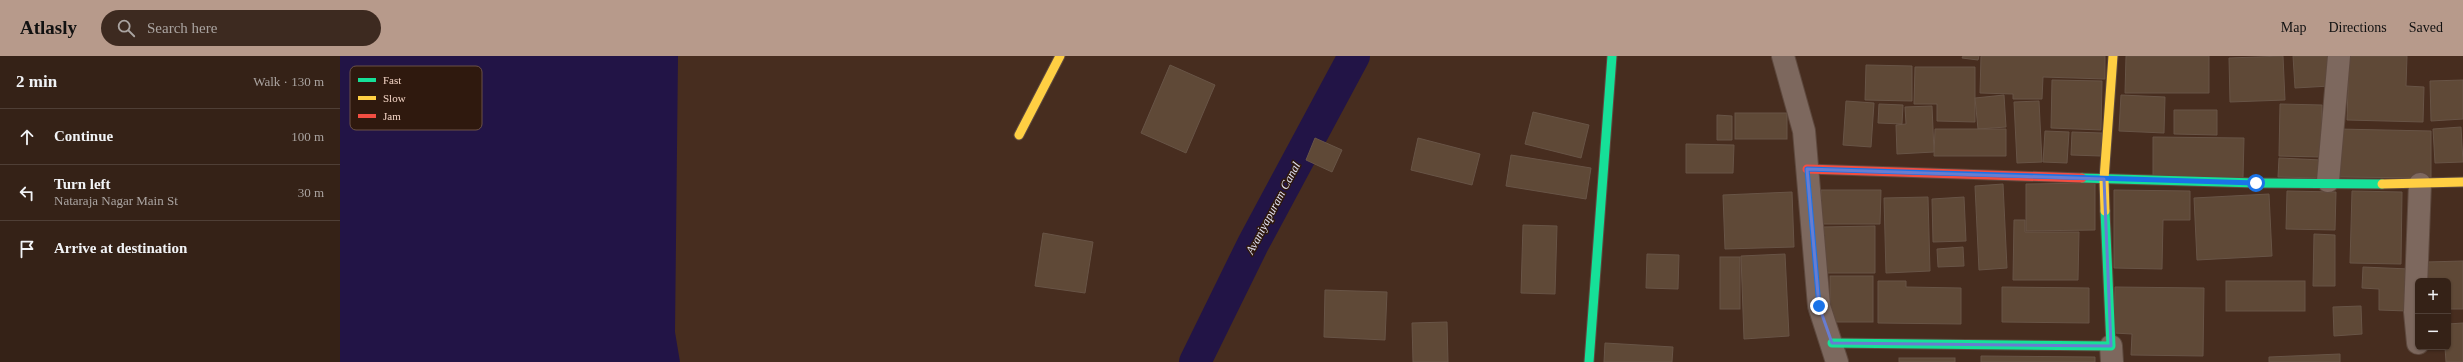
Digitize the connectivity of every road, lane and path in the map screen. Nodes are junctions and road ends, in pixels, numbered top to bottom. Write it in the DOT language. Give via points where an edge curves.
graph roads {
  1 [pos="1060,56"];
  2 [pos="1612,56"];
  3 [pos="1784,56"];
  4 [pos="2113,56"];
  5 [pos="2339,56"];
  6 [pos="1019,135"];
  7 [pos="1807,169"];
  8 [pos="2104,179"];
  9 [pos="2328,181"];
  10 [pos="2463,182"];
  11 [pos="2420,184"];
  12 [pos="2415,314"];
  13 [pos="2418,350"];
  14 [pos="1835,353"];
  15 [pos="2111,354"];
  16 [pos="1589,362"];
  17 [pos="2420,362"];
  1 -- 6 [label="street"];
  2 -- 16 [label="street"];
  3 -- 7 [label="street" via="1804,131"];
  4 -- 8 [label="street"];
  5 -- 9 [label="street"];
  7 -- 8 [label="street"];
  7 -- 14 [label="street" via="1819,306"];
  8 -- 9 [label="street" via="2256,183"];
  8 -- 15 [label="street"];
  9 -- 11 [label="street"];
  10 -- 11 [label="street"];
  11 -- 12 [label="street"];
  13 -- 17 [label="street"];
  14 -- 15 [label="street"];
}
